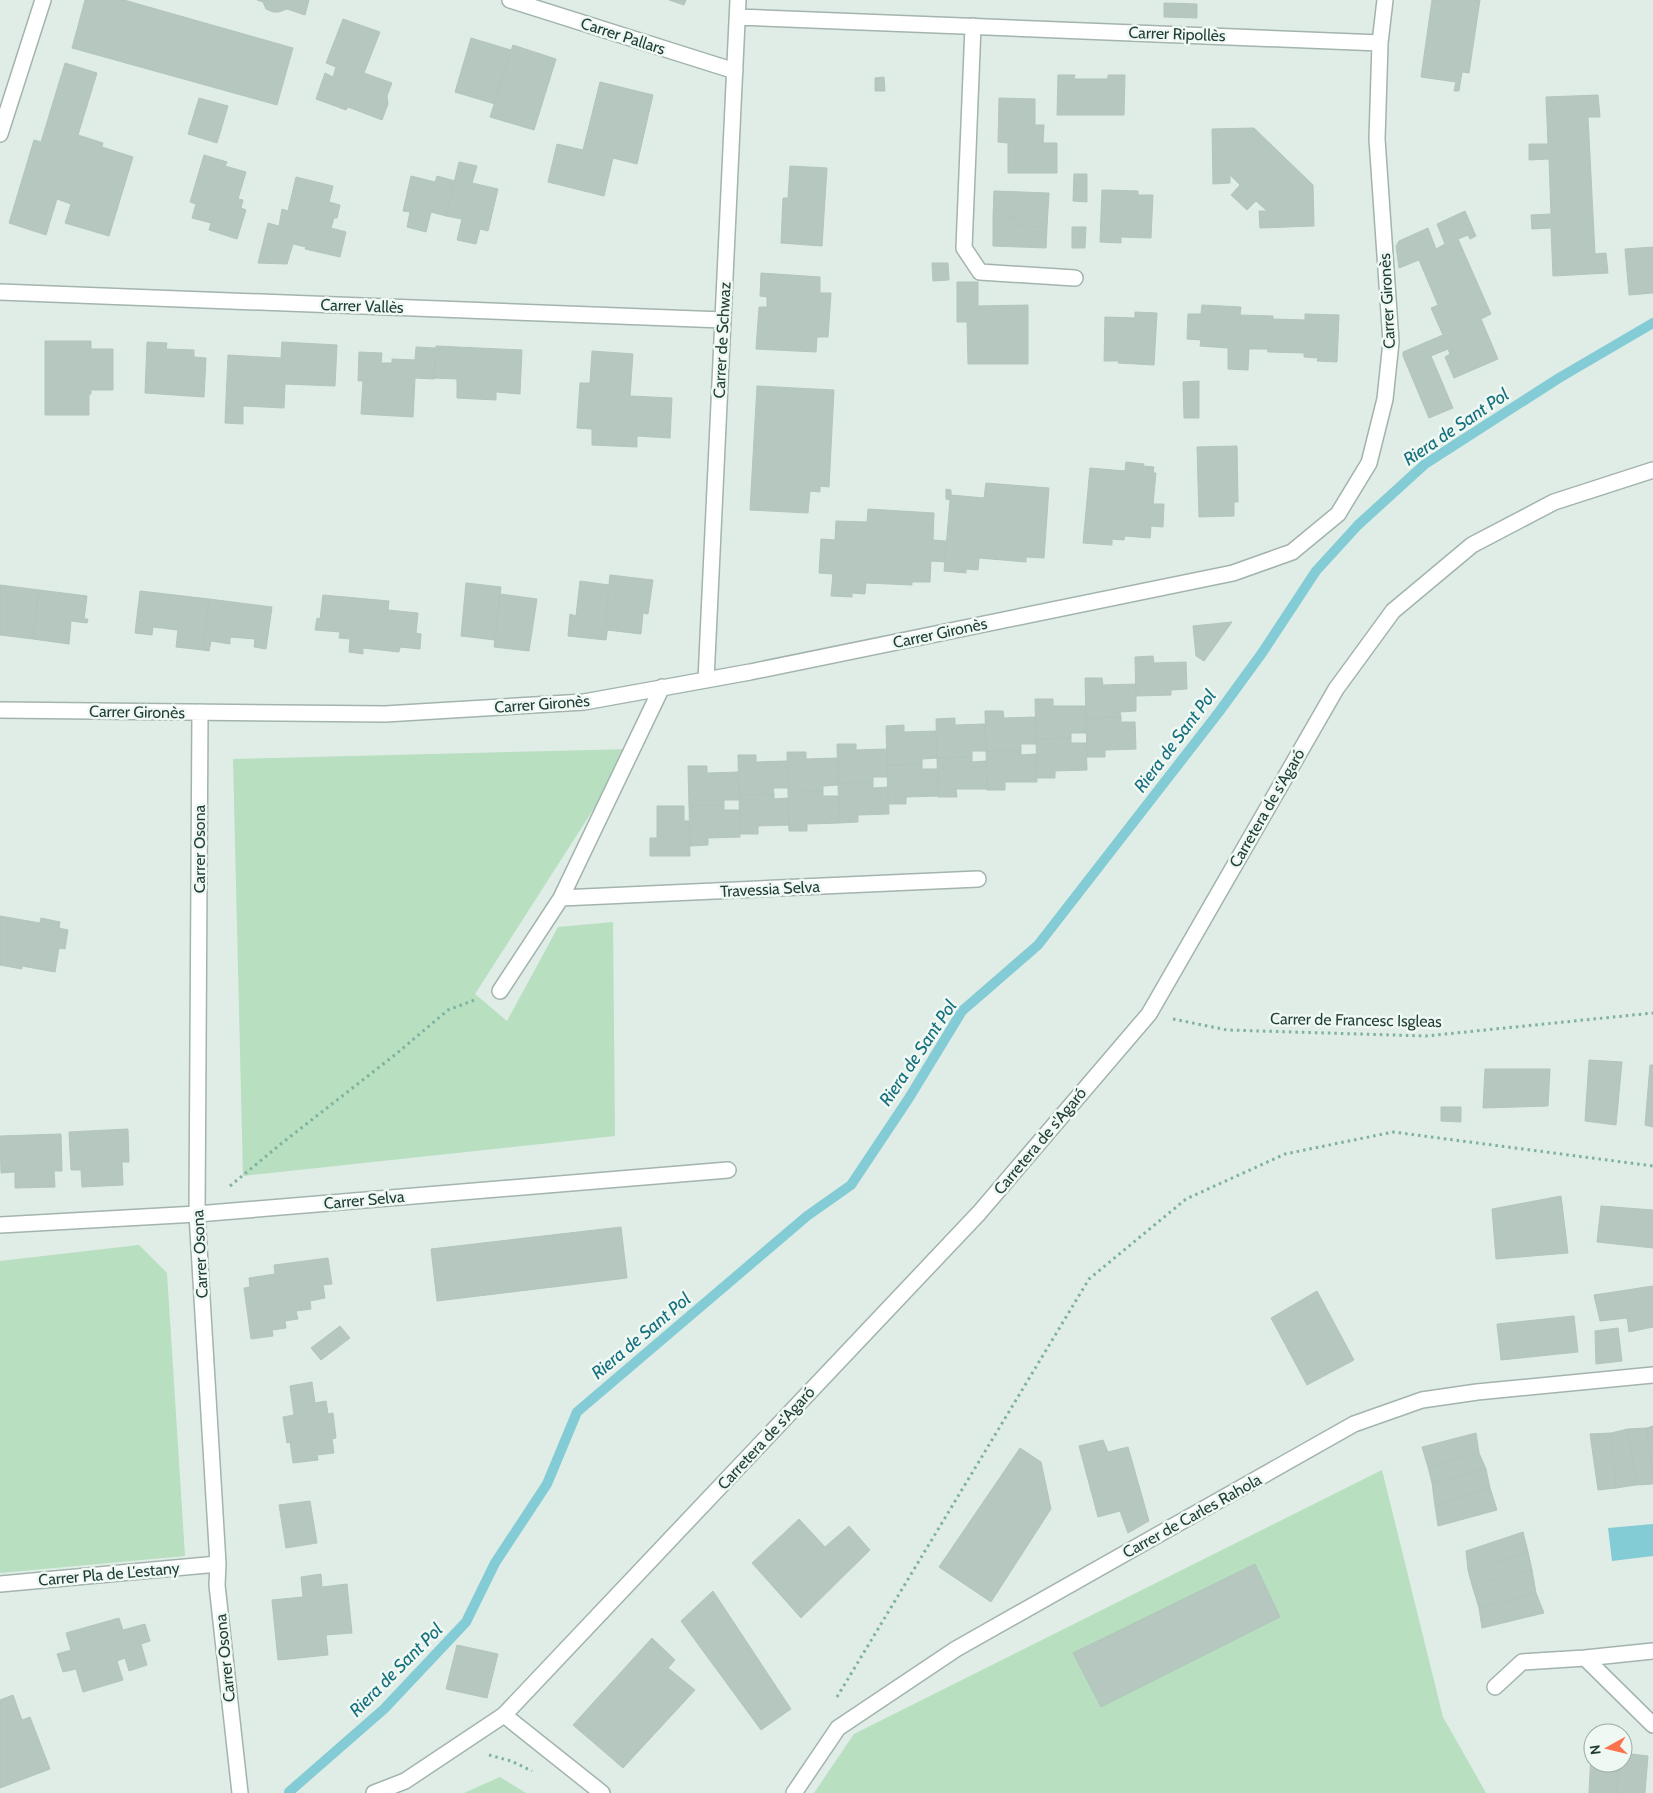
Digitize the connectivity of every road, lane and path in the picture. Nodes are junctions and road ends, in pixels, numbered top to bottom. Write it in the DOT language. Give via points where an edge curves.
graph roads {
  1 [pos="43,0"];
  2 [pos="510,0"];
  3 [pos="738,0"];
  4 [pos="1385,0"];
  5 [pos="738,17"];
  6 [pos="973,26"];
  7 [pos="1380,43"];
  8 [pos="735,71"];
  9 [pos="0,134"];
  10 [pos="1075,278"];
  11 [pos="0,292"];
  12 [pos="723,320"];
  13 [pos="1653,470"];
  14 [pos="706,680"];
  15 [pos="662,688"];
  16 [pos="0,710"];
  17 [pos="200,712"];
  18 [pos="978,879"];
  19 [pos="561,898"];
  20 [pos="500,991"];
  21 [pos="1653,1013"];
  22 [pos="1148,1014"];
  23 [pos="1653,1166"];
  24 [pos="728,1170"];
  25 [pos="197,1214"];
  26 [pos="0,1225"];
  27 [pos="1653,1375"];
  28 [pos="218,1564"];
  29 [pos="0,1584"];
  30 [pos="1653,1651"];
  31 [pos="1585,1658"];
  32 [pos="1495,1687"];
  33 [pos="835,1700"];
  34 [pos="504,1715"];
  35 [pos="1653,1725"];
  36 [pos="457,1746"];
  37 [pos="536,1773"];
  38 [pos="240,1793"];
  39 [pos="374,1793"];
  40 [pos="602,1793"];
  41 [pos="794,1793"];
  1 -- 9 [label="street"];
  2 -- 8 [label="street, Carrer Pallars"];
  3 -- 5 [label="street, Carrer de Schwaz"];
  4 -- 7 [label="street, Carrer Gironès"];
  5 -- 6 [label="street, Carrer Ripollès"];
  5 -- 8 [label="street, Carrer de Schwaz"];
  6 -- 7 [label="street, Carrer Ripollès"];
  6 -- 10 [label="street" via="964,248 980,272"];
  7 -- 14 [label="street, Carrer Gironès" via="1377,139 1391,342 1385,399 1369,463 1338,514 1292,552 1233,573"];
  8 -- 12 [label="street, Carrer de Schwaz"];
  11 -- 12 [label="street, Carrer Vallès"];
  12 -- 14 [label="street, Carrer de Schwaz"];
  13 -- 22 [label="street, Carretera de s'Agaró" via="1554,502 1472,545 1393,611 1336,689"];
  14 -- 15 [label="street, Carrer Gironès"];
  15 -- 17 [label="street, Carrer Gironès" via="584,702 385,714"];
  15 -- 19 [label="street"];
  16 -- 17 [label="street, Carrer Gironès"];
  17 -- 25 [label="street, Carrer Osona"];
  18 -- 19 [label="street, Travessia Selva"];
  19 -- 20 [label="street"];
  20 -- 25 [label="path" via="448,1010"];
  21 -- 22 [label="path, Carrer de Francesc Isgleas" via="1426,1036 1227,1030"];
  22 -- 34 [label="street, Carretera de s'Agaró" via="979,1213"];
  23 -- 33 [label="path" via="1393,1132 1285,1154 1186,1199 1089,1279"];
  24 -- 25 [label="street, Carrer Selva"];
  25 -- 26 [label="street, Carrer Selva"];
  25 -- 28 [label="street, Carrer Osona"];
  27 -- 41 [label="street, Carrer de Carles Rahola" via="1422,1400 1354,1424 948,1654 838,1728"];
  28 -- 29 [label="street, Carrer Pla de Ľestany"];
  28 -- 38 [label="street, Carrer Osona" via="217,1585"];
  30 -- 31 [label="street"];
  31 -- 32 [label="street" via="1522,1662"];
  31 -- 35 [label="street"];
  34 -- 36 [label="street, Carretera de s'Agaró"];
  34 -- 40 [label="street"];
  36 -- 37 [label="path" via="511,1761"];
  36 -- 39 [label="street, Carretera de s'Agaró" via="405,1781"];
}
